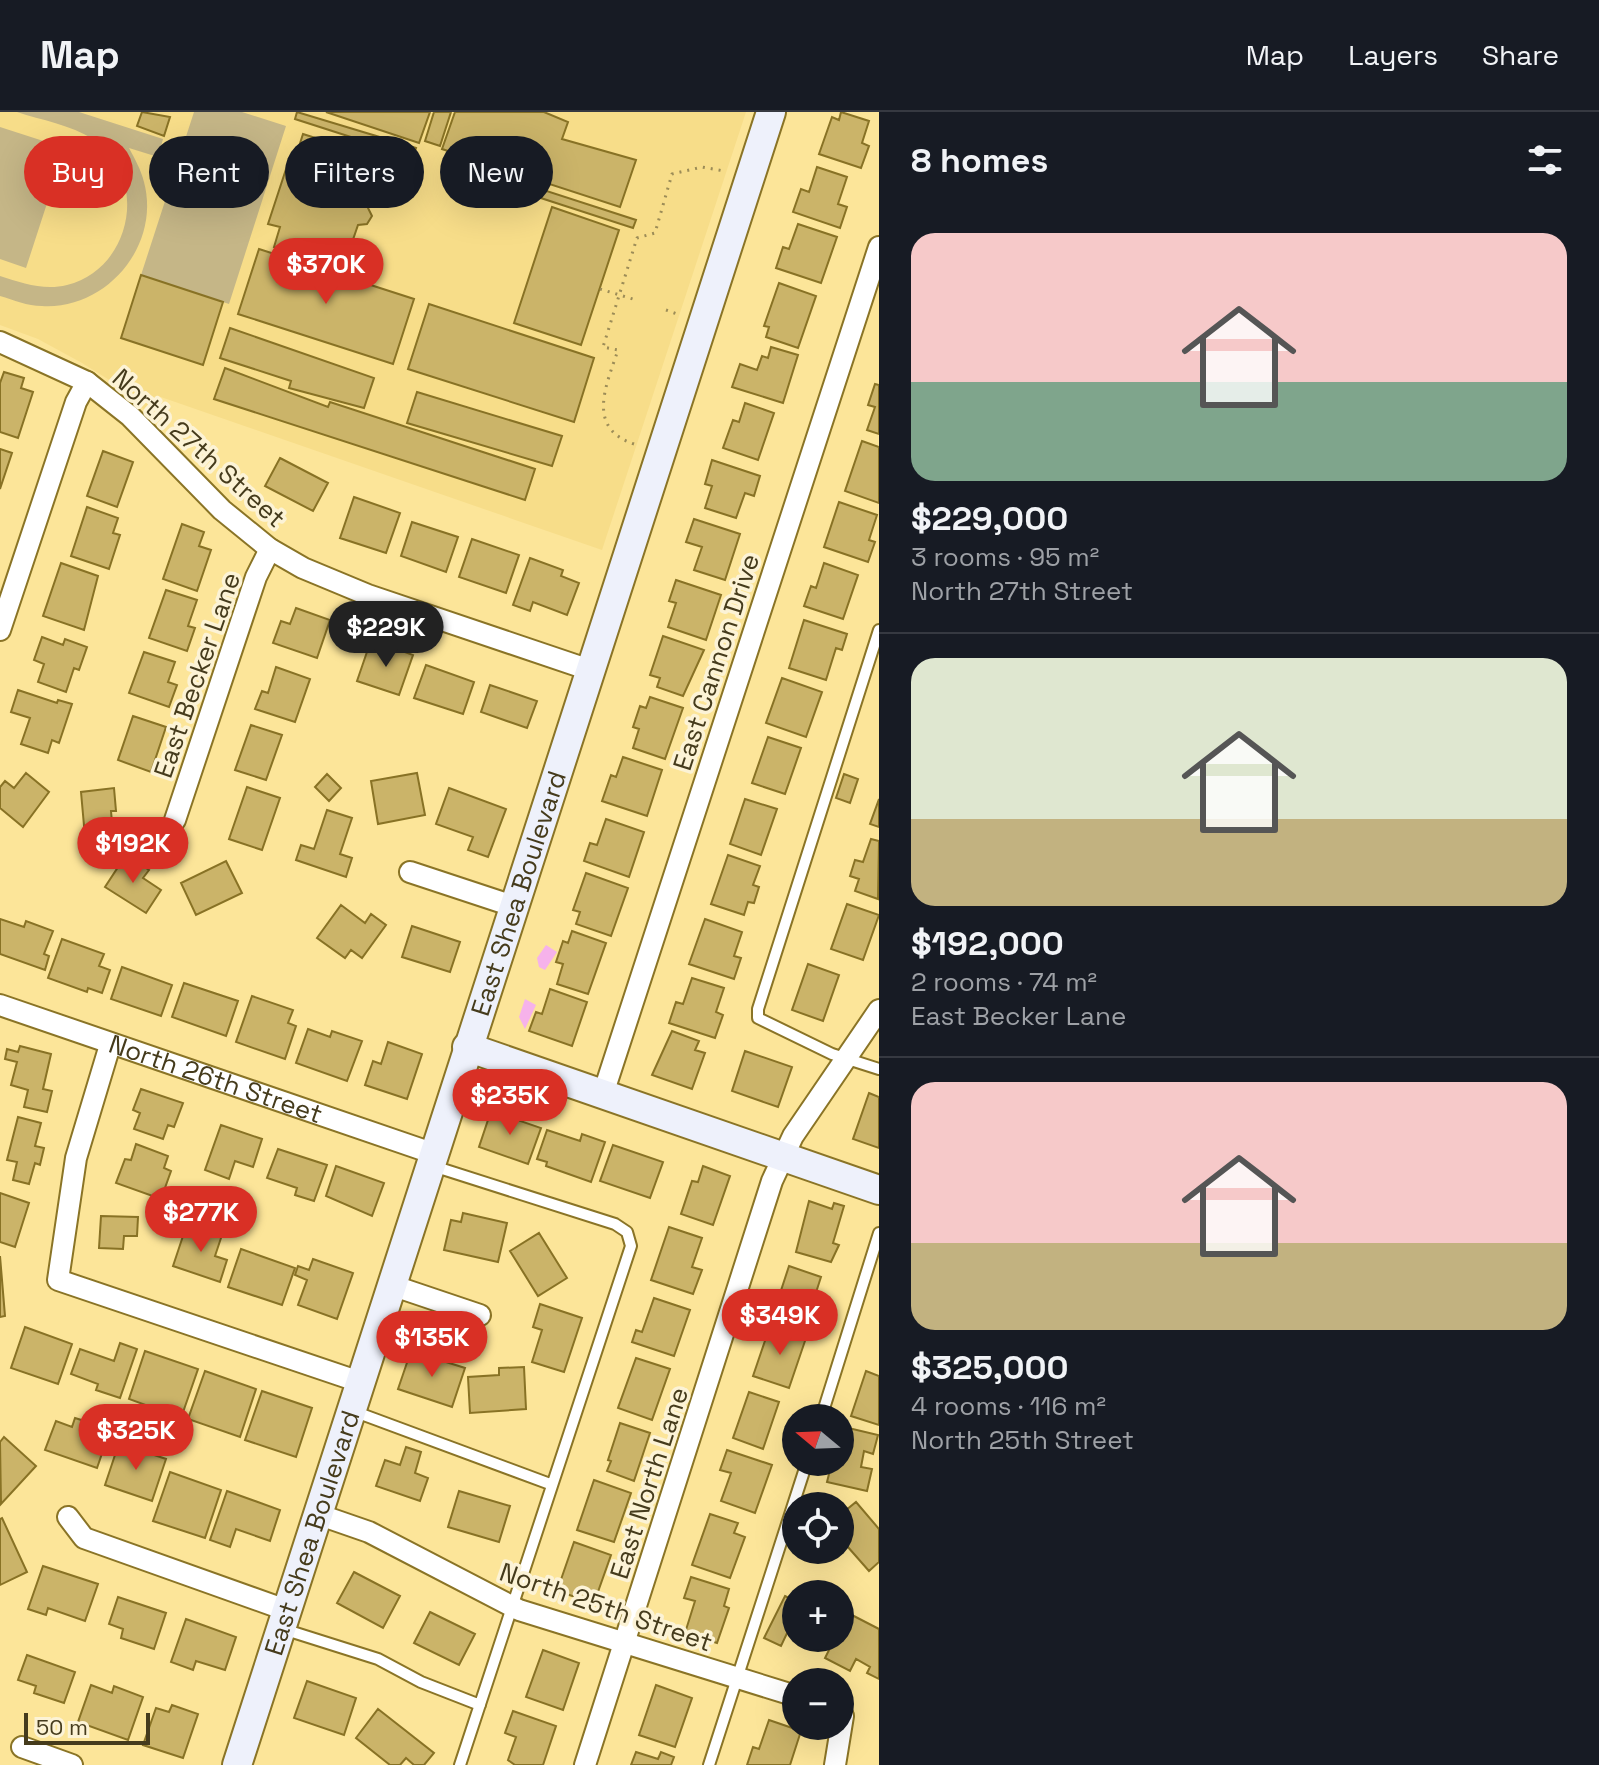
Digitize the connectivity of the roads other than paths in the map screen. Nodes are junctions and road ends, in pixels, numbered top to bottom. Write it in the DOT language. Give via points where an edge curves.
graph roads {
  1 [pos="771,112"];
  2 [pos="879,247"];
  3 [pos="0,342"];
  4 [pos="87,382"];
  5 [pos="270,549"];
  6 [pos="0,630"];
  7 [pos="879,630"];
  8 [pos="590,670"];
  9 [pos="175,820"];
  10 [pos="410,872"];
  11 [pos="513,906"];
  12 [pos="0,1005"];
  13 [pos="879,1010"];
  14 [pos="110,1045"];
  15 [pos="467,1047"];
  16 [pos="848,1058"];
  17 [pos="879,1069"];
  18 [pos="603,1094"];
  19 [pos="782,1156"];
  20 [pos="430,1159"];
  21 [pos="879,1190"];
  22 [pos="879,1233"];
  23 [pos="391,1285"];
  24 [pos="480,1315"];
  25 [pos="360,1382"];
  26 [pos="825,1404"];
  27 [pos="350,1410"];
  28 [pos="803,1476"];
  29 [pos="550,1484"];
  30 [pos="317,1514"];
  31 [pos="68,1517"];
  32 [pos="513,1608"];
  33 [pos="284,1619"];
  34 [pos="625,1644"];
  35 [pos="739,1679"];
  36 [pos="782,1692"];
  37 [pos="480,1705"];
  38 [pos="838,1740"];
  39 [pos="22,1747"];
  40 [pos="245,1763"];
  41 [pos="72,1765"];
  42 [pos="460,1765"];
  43 [pos="585,1765"];
  44 [pos="709,1765"];
  45 [pos="835,1765"];
  1 -- 8 [label="street, East Shea Boulevard"];
  2 -- 18 [label="street, East Cannon Drive"];
  3 -- 4 [label="street, North 27th Street"];
  4 -- 5 [label="street, North 27th Street"];
  4 -- 6 [label="street" via="75,402"];
  5 -- 8 [label="street, North 27th Street" via="335,583"];
  5 -- 9 [label="street, East Becker Lane"];
  7 -- 16 [label="lane" via="758,1009 758,1018"];
  8 -- 11 [label="street, East Shea Boulevard"];
  10 -- 11 [label="street"];
  11 -- 15 [label="street, East Shea Boulevard"];
  12 -- 14 [label="street, North 26th Street"];
  13 -- 16 [label="street, East North Lane"];
  14 -- 20 [label="street, North 26th Street"];
  14 -- 25 [label="street" via="76,1158 58,1280"];
  15 -- 18 [label="street"];
  15 -- 20 [label="street, East Shea Boulevard"];
  16 -- 17 [label="lane"];
  16 -- 19 [label="street, East North Lane"];
  18 -- 19 [label="street"];
  19 -- 21 [label="street"];
  19 -- 34 [label="street, East North Lane"];
  20 -- 23 [label="street, East Shea Boulevard"];
  20 -- 29 [label="lane" via="627,1232 628,1262"];
  22 -- 26 [label="lane"];
  23 -- 24 [label="street"];
  23 -- 25 [label="street, East Shea Boulevard"];
  25 -- 27 [label="street, East Shea Boulevard"];
  27 -- 29 [label="lane"];
  27 -- 30 [label="street, East Shea Boulevard"];
  28 -- 35 [label="lane"];
  29 -- 32 [label="lane"];
  30 -- 32 [label="street, North 25th Street" via="369,1532"];
  30 -- 33 [label="street, East Shea Boulevard"];
  31 -- 33 [label="street" via="84,1538"];
  32 -- 34 [label="street, North 25th Street"];
  32 -- 37 [label="lane"];
  33 -- 37 [label="lane"];
  33 -- 40 [label="street, East Shea Boulevard"];
  34 -- 35 [label="street, North 25th Street"];
  34 -- 43 [label="street, East North Lane"];
  35 -- 36 [label="street, North 25th Street"];
  35 -- 44 [label="lane"];
  37 -- 42 [label="lane"];
  38 -- 45 [label="street"];
  39 -- 41 [label="street"];
}
